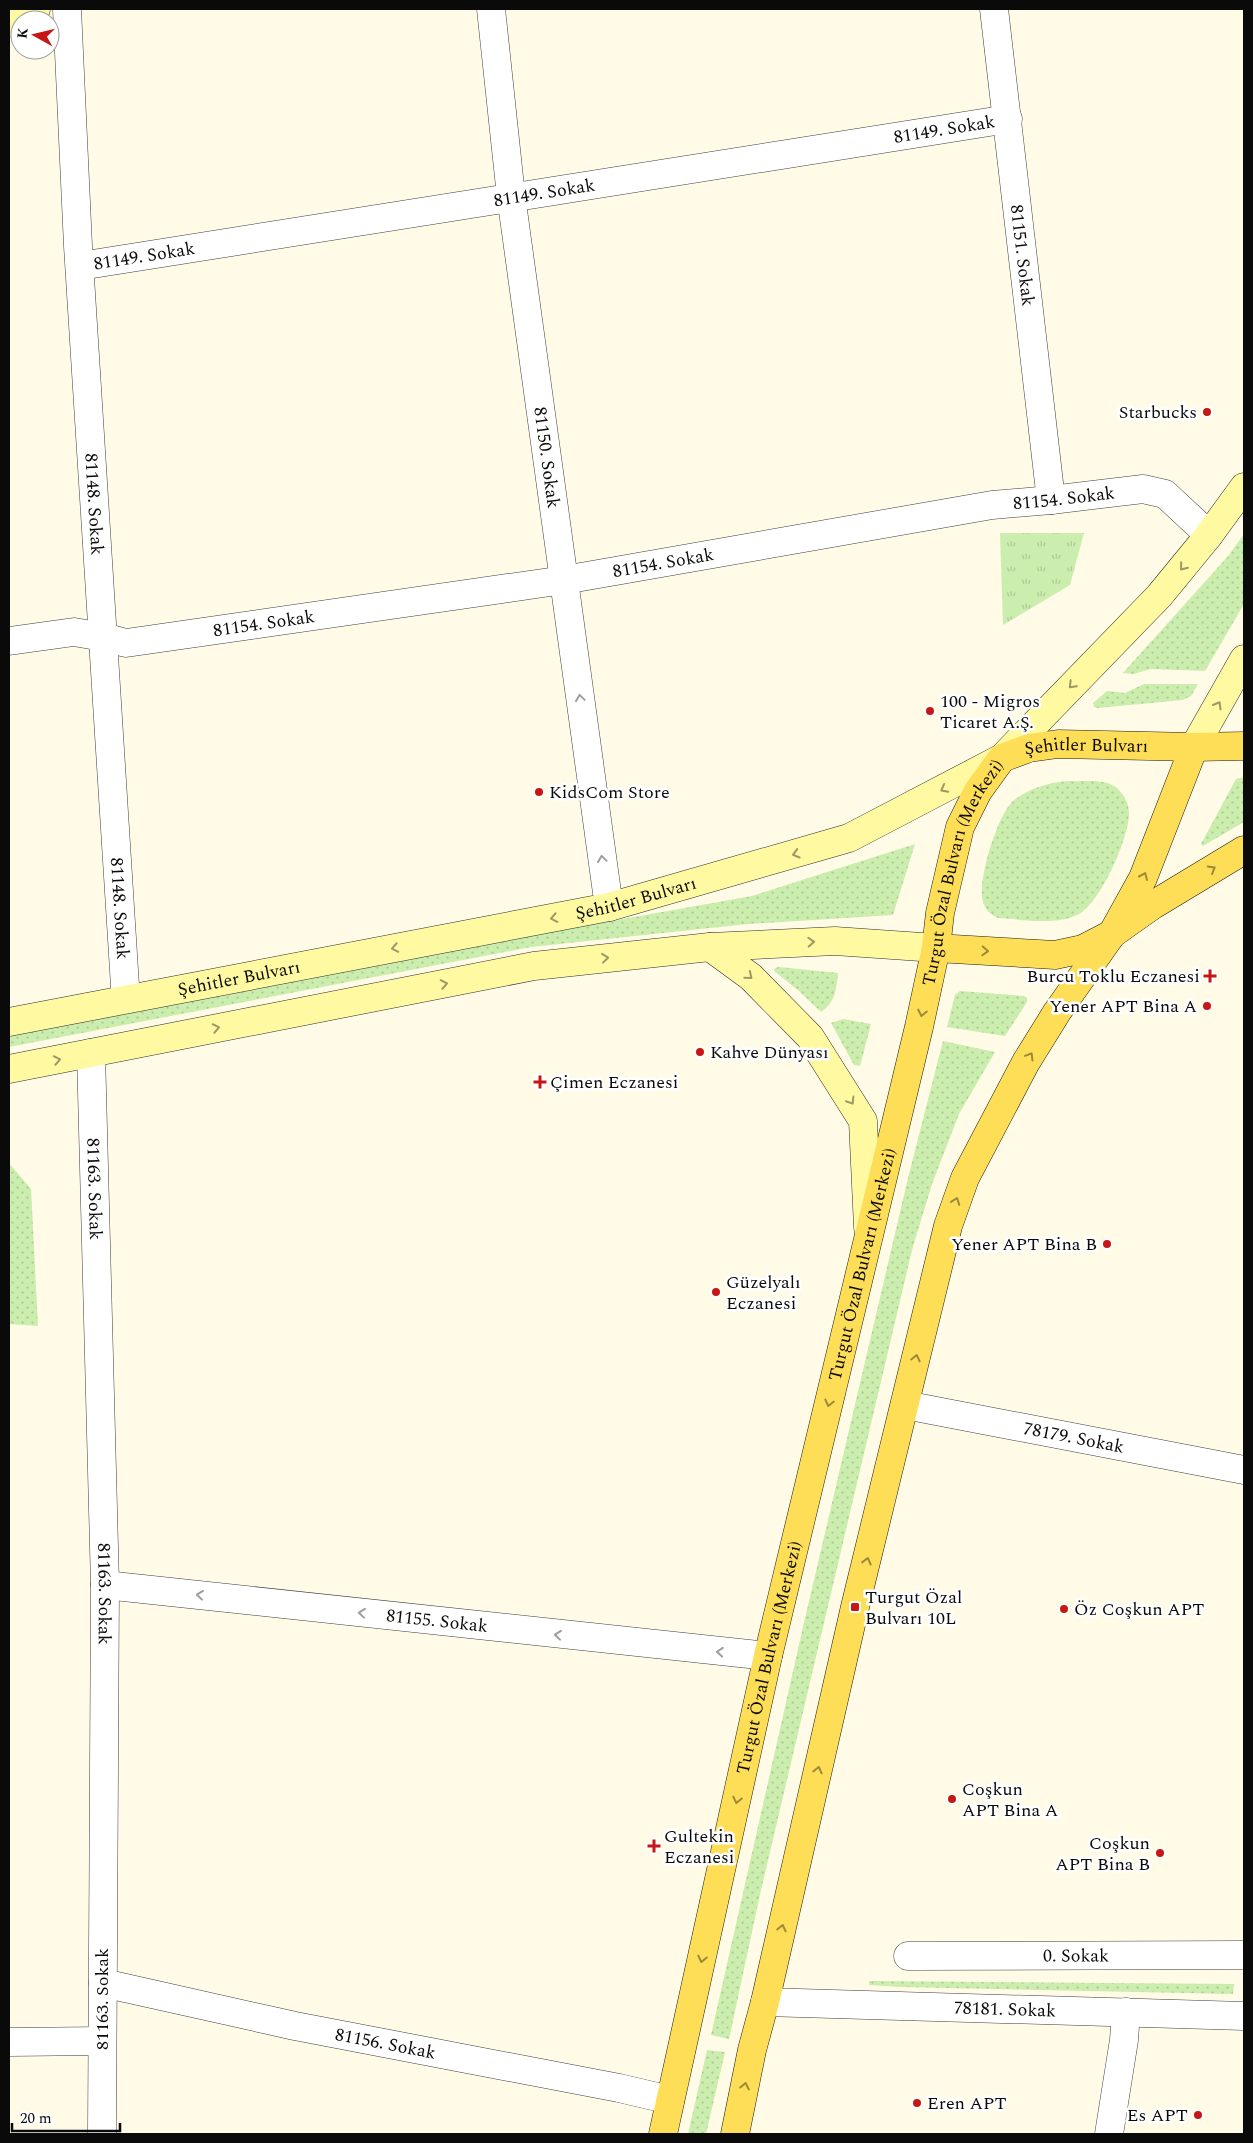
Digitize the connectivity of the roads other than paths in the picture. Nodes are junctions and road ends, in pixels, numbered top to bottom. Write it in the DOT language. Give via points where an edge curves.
graph roads {
  1 [pos="36,9"];
  2 [pos="67,9"];
  3 [pos="491,9"];
  4 [pos="994,9"];
  5 [pos="9,23"];
  6 [pos="1008,119"];
  7 [pos="511,196"];
  8 [pos="80,266"];
  9 [pos="1244,487"];
  10 [pos="1051,500"];
  11 [pos="1209,535"];
  12 [pos="564,580"];
  13 [pos="103,637"];
  14 [pos="9,641"];
  15 [pos="1244,659"];
  16 [pos="1244,746"];
  17 [pos="1194,747"];
  18 [pos="1002,758"];
  19 [pos="1244,850"];
  20 [pos="609,908"];
  21 [pos="1112,934"];
  22 [pos="710,947"];
  23 [pos="936,948"];
  24 [pos="124,1000"];
  25 [pos="9,1022"];
  26 [pos="91,1053"];
  27 [pos="9,1069"];
  28 [pos="868,1236"];
  29 [pos="905,1406"];
  30 [pos="1244,1470"];
  31 [pos="105,1585"];
  32 [pos="768,1656"];
  33 [pos="1244,1955"];
  34 [pos="908,1956"];
  35 [pos="102,1983"];
  36 [pos="765,2002"];
  37 [pos="1126,2012"];
  38 [pos="1244,2016"];
  39 [pos="102,2041"];
  40 [pos="9,2042"];
  41 [pos="670,2100"];
  42 [pos="102,2134"];
  43 [pos="663,2134"];
  44 [pos="735,2134"];
  45 [pos="1109,2134"];
  1 -- 5 [label="main road"];
  2 -- 8 [label="street, 81148. Sokak"];
  3 -- 7 [label="street, 81150. Sokak"];
  4 -- 6 [label="street, 81151. Sokak"];
  6 -- 7 [label="street, 81149. Sokak"];
  6 -- 10 [label="street, 81151. Sokak"];
  7 -- 8 [label="street, 81149. Sokak"];
  7 -- 12 [label="street, 81150. Sokak"];
  8 -- 13 [label="street, 81148. Sokak"];
  9 -- 11 [label="main road, Turgut Özal Bulvarı (Merkezi)"];
  10 -- 11 [label="street, 81154. Sokak" via="1143,489 1165,494"];
  10 -- 12 [label="street, 81154. Sokak" via="992,505"];
  11 -- 18 [label="main road, Turgut Özal Bulvarı (Merkezi), one-way" via="1159,596"];
  12 -- 13 [label="street, 81154. Sokak" via="126,644"];
  20 -- 12 [label="street, 81150. Sokak, one-way"];
  13 -- 14 [label="street, 81154. Sokak" via="74,632"];
  13 -- 24 [label="street, 81148. Sokak"];
  17 -- 15 [label="main road, one-way"];
  16 -- 17 [label="main road, Şehitler Bulvarı"];
  17 -- 18 [label="main road, Şehitler Bulvarı" via="1058,744 1029,748"];
  21 -- 17 [label="main road, one-way" via="1143,878"];
  18 -- 20 [label="main road, Şehitler Bulvarı, one-way" via="849,838"];
  18 -- 23 [label="main road, Turgut Özal Bulvarı (Merkezi)" via="978,791 960,828 940,913"];
  21 -- 19 [label="main road, one-way" via="1153,904"];
  20 -- 24 [label="main road, Şehitler Bulvarı, one-way"];
  23 -- 21 [label="main road, one-way" via="1055,955 1083,949"];
  29 -- 21 [label="main road, one-way" via="948,1226 965,1178 1026,1062"];
  22 -- 23 [label="main road, one-way" via="841,941"];
  26 -- 22 [label="main road, one-way" via="534,966"];
  22 -- 28 [label="main road, one-way" via="751,977 810,1037 863,1121"];
  23 -- 28 [label="main road, Turgut Özal Bulvarı (Merkezi), one-way"];
  24 -- 25 [label="main road, Şehitler Bulvarı"];
  27 -- 26 [label="main road, one-way"];
  26 -- 31 [label="street, 81163. Sokak"];
  28 -- 32 [label="main road, Turgut Özal Bulvarı (Merkezi), one-way"];
  29 -- 30 [label="street, 78179. Sokak"];
  36 -- 29 [label="main road, one-way" via="855,1607"];
  32 -- 31 [label="street, 81155. Sokak, one-way"];
  31 -- 35 [label="street, 81163. Sokak"];
  32 -- 41 [label="main road, Turgut Özal Bulvarı (Merkezi), one-way"];
  33 -- 34 [label="street, 0. Sokak"];
  35 -- 39 [label="street, 81163. Sokak"];
  35 -- 41 [label="street, 81156. Sokak" via="295,2026"];
  36 -- 37 [label="street, 78181. Sokak"];
  44 -- 36 [label="main road, one-way"];
  37 -- 38 [label="street, 78181. Sokak"];
  37 -- 45 [label="street"];
  39 -- 40 [label="street"];
  39 -- 42 [label="street, 81163. Sokak"];
  41 -- 43 [label="main road, Turgut Özal Bulvarı (Merkezi)"];
}
